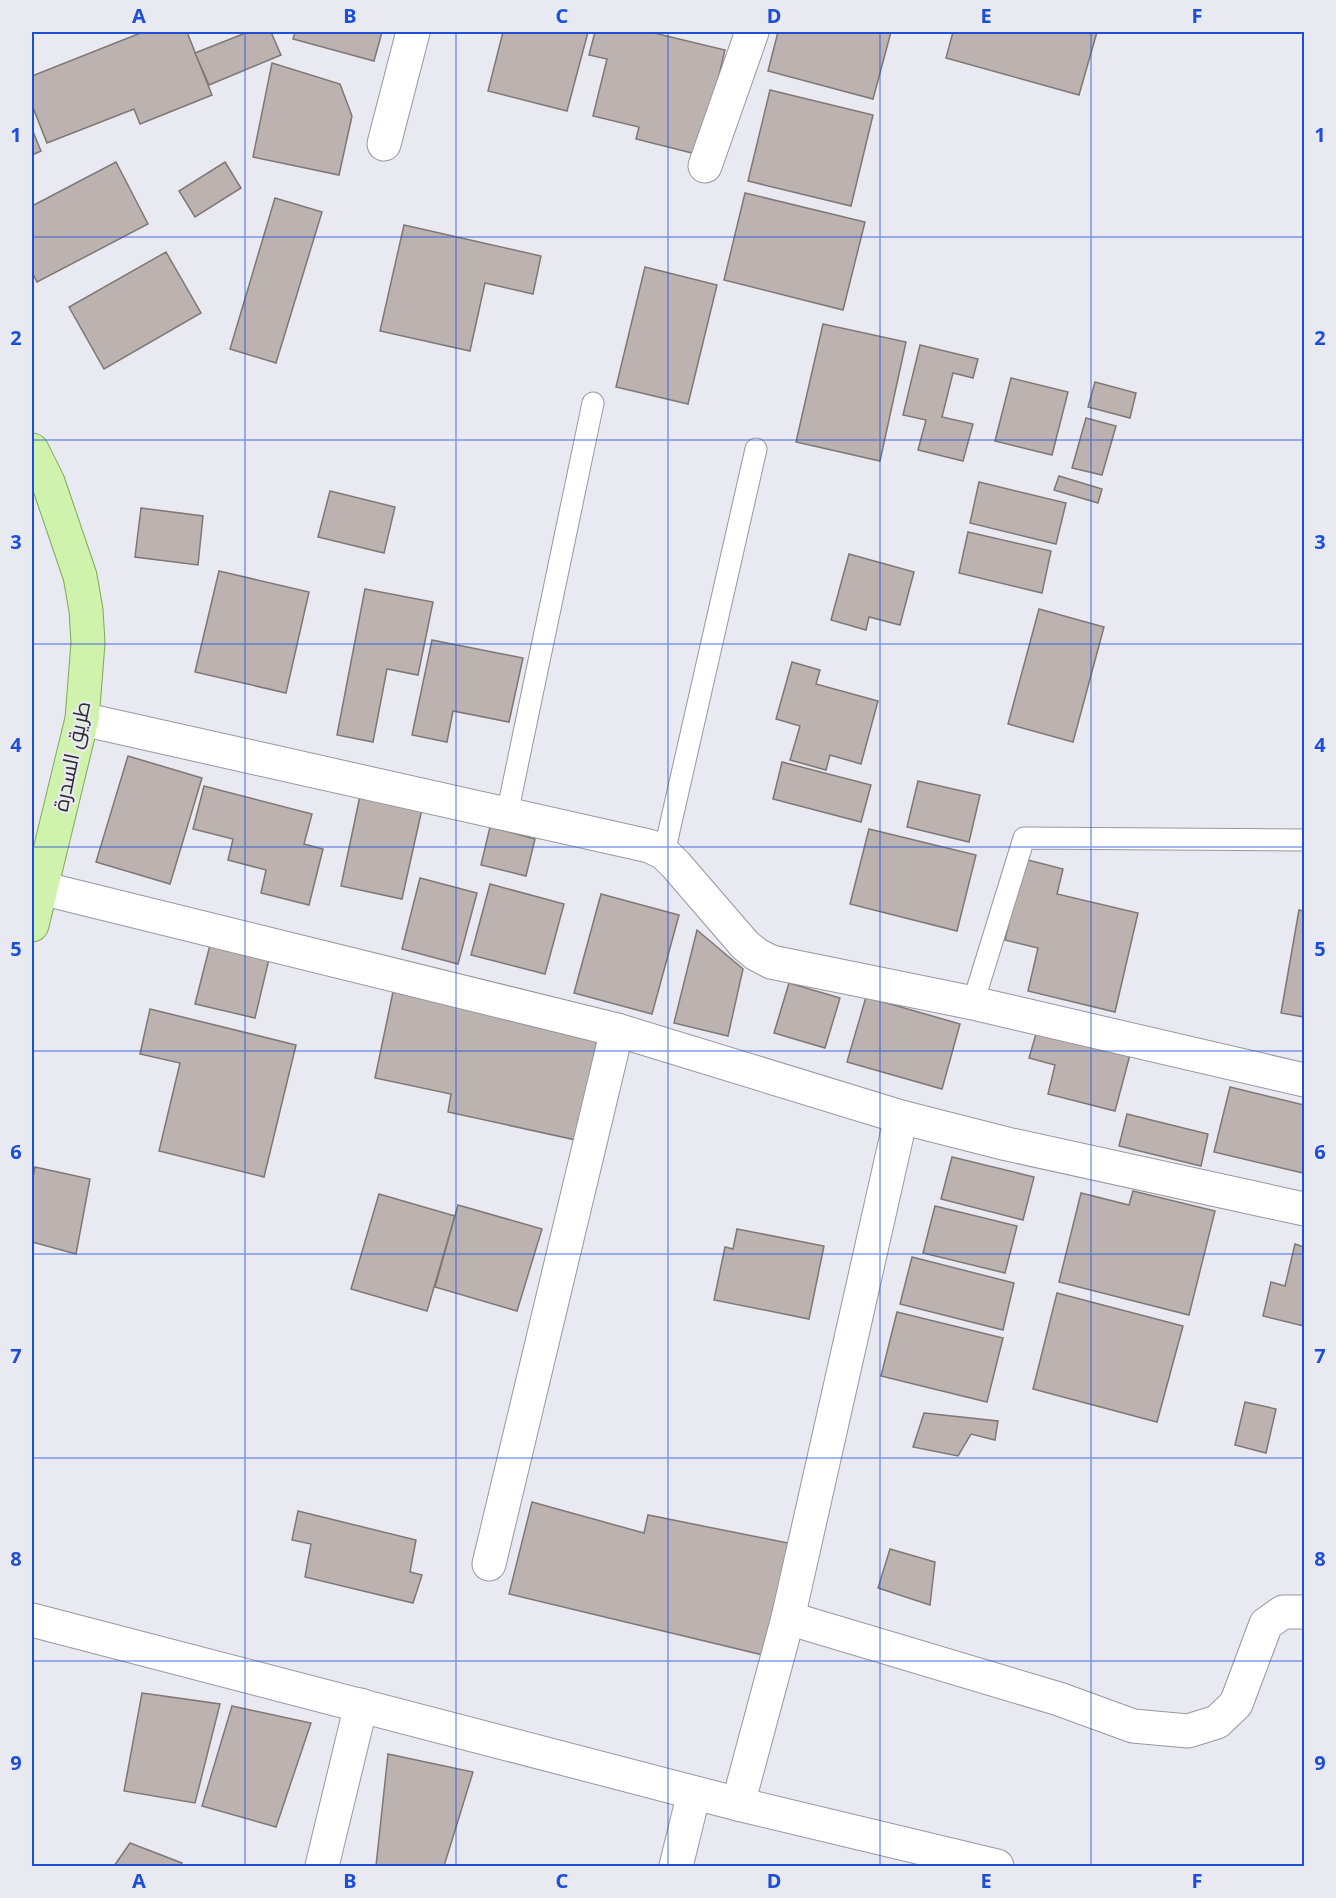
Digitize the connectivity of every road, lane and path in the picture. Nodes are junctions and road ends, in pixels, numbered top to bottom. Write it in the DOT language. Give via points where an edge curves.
graph roads {
  1 [pos="413,32"];
  2 [pos="752,32"];
  3 [pos="384,144"];
  4 [pos="705,166"];
  5 [pos="593,403"];
  6 [pos="756,449"];
  7 [pos="32,450"];
  8 [pos="82,719"];
  9 [pos="507,814"];
  10 [pos="1305,840"];
  11 [pos="663,853"];
  12 [pos="41,888"];
  13 [pos="32,926"];
  14 [pos="973,1004"];
  15 [pos="617,1030"];
  16 [pos="1305,1080"];
  17 [pos="902,1117"];
  18 [pos="1305,1209"];
  19 [pos="489,1564"];
  20 [pos="1305,1612"];
  21 [pos="788,1618"];
  22 [pos="32,1620"];
  23 [pos="361,1705"];
  24 [pos="694,1793"];
  25 [pos="738,1804"];
  26 [pos="322,1866"];
  27 [pos="676,1866"];
  28 [pos="997,1866"];
  1 -- 3 [label="street"];
  2 -- 4 [label="street"];
  5 -- 9 [label="lane"];
  6 -- 11 [label="lane"];
  7 -- 8 [label="main road, طريق السدرة" via="48,482 80,576 88,643"];
  8 -- 9 [label="street"];
  8 -- 12 [label="main road, طريق السدرة"];
  9 -- 11 [label="street" via="649,846"];
  10 -- 14 [label="lane" via="1024,838"];
  11 -- 14 [label="street" via="745,945 771,962"];
  12 -- 13 [label="main road, طريق السدرة"];
  12 -- 15 [label="street"];
  14 -- 16 [label="street"];
  15 -- 17 [label="street"];
  15 -- 19 [label="street"];
  17 -- 18 [label="street"];
  17 -- 21 [label="street"];
  20 -- 21 [label="street" via="1283,1612 1266,1624 1236,1704 1217,1722 1188,1731 1133,1726"];
  21 -- 25 [label="street"];
  22 -- 23 [label="street"];
  23 -- 24 [label="street"];
  23 -- 26 [label="street"];
  24 -- 25 [label="street"];
  24 -- 27 [label="street"];
  25 -- 28 [label="street"];
}
